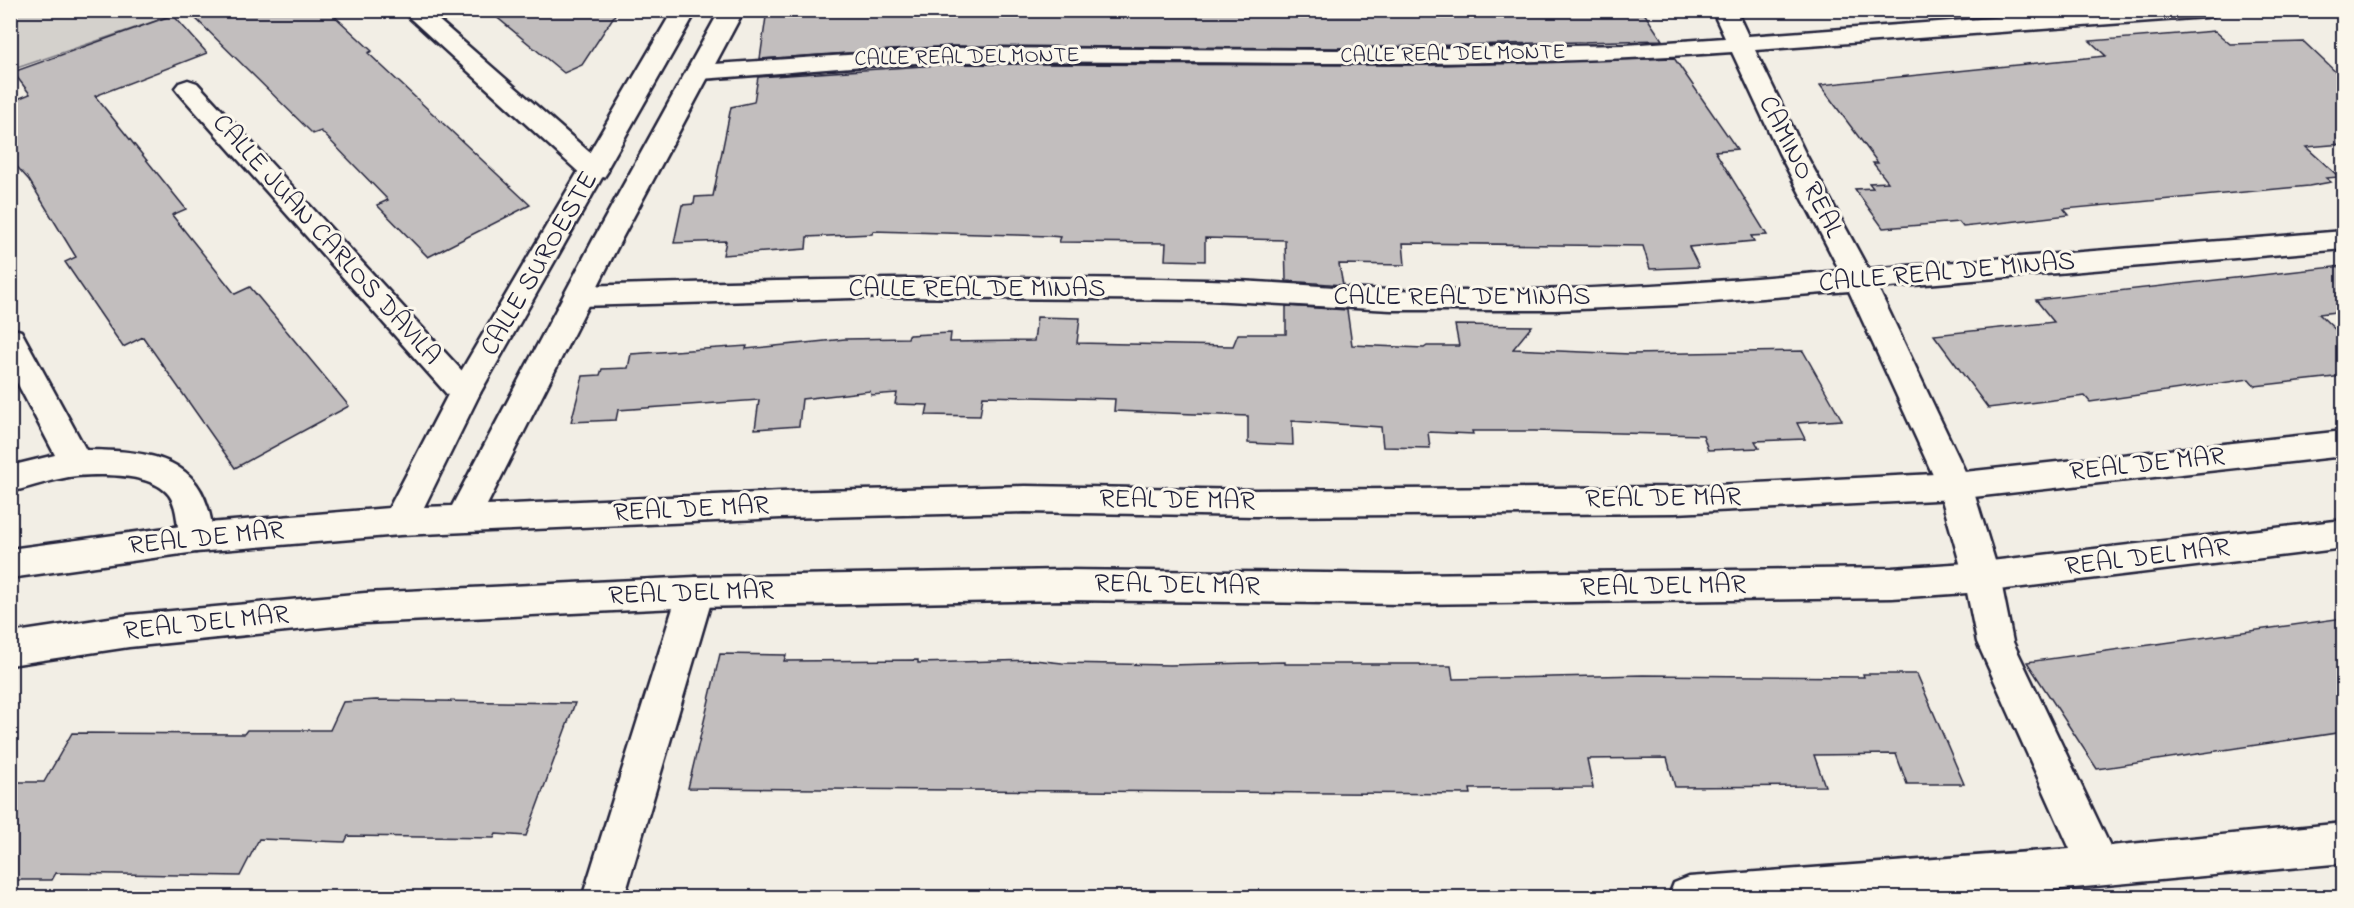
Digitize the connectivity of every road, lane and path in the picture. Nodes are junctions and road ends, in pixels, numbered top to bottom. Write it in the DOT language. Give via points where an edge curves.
graph roads {
  1 [pos="412,10"];
  2 [pos="685,10"];
  3 [pos="732,10"];
  4 [pos="1724,10"];
  5 [pos="2206,10"];
  6 [pos="1739,46"];
  7 [pos="700,72"];
  8 [pos="188,88"];
  9 [pos="594,171"];
  10 [pos="2343,240"];
  11 [pos="1858,280"];
  12 [pos="579,296"];
  13 [pos="10,339"];
  14 [pos="464,393"];
  15 [pos="2343,443"];
  16 [pos="76,462"];
  17 [pos="10,479"];
  18 [pos="1955,486"];
  19 [pos="400,520"];
  20 [pos="462,520"];
  21 [pos="2343,534"];
  22 [pos="196,538"];
  23 [pos="10,564"];
  24 [pos="1982,577"];
  25 [pos="696,592"];
  26 [pos="10,649"];
  27 [pos="2343,843"];
  28 [pos="2099,867"];
  29 [pos="603,897"];
  30 [pos="1689,897"];
  1 -- 9 [label="street"];
  2 -- 9 [label="street, CALLE SUROESTE"];
  3 -- 7 [label="street, CALLE SUROESTE"];
  4 -- 6 [label="street, CAMINO REAL"];
  5 -- 6 [label="street, CALLE REAL DEL MONTE"];
  6 -- 7 [label="street, CALLE REAL DEL MONTE" via="1499,56 951,55"];
  6 -- 11 [label="street, CAMINO REAL"];
  7 -- 12 [label="street, CALLE SUROESTE"];
  8 -- 14 [label="street, CALLE JUAN CARLOS DÁVILA"];
  9 -- 14 [label="street, CALLE SUROESTE"];
  10 -- 11 [label="street, CALLE REAL DE MINAS"];
  11 -- 12 [label="street, CALLE REAL DE MINAS" via="1556,300 1391,300 1209,290 887,286"];
  11 -- 18 [label="street, CAMINO REAL"];
  12 -- 20 [label="street, CALLE SUROESTE"];
  13 -- 16 [label="street"];
  14 -- 19 [label="street, CALLE SUROESTE"];
  15 -- 18 [label="street, REAL DE MAR"];
  16 -- 17 [label="street"];
  16 -- 22 [label="street" via="151,469 179,482 192,507"];
  18 -- 20 [label="street, REAL DE MAR" via="1675,501 1002,500 781,505"];
  18 -- 24 [label="street, CAMINO REAL"];
  19 -- 20 [label="street, REAL DE MAR"];
  19 -- 22 [label="street, REAL DE MAR"];
  21 -- 24 [label="street, REAL DEL MAR"];
  22 -- 23 [label="street, REAL DE MAR"];
  24 -- 25 [label="street, REAL DEL MAR" via="1782,586 1408,590 1063,585"];
  24 -- 28 [label="street, CAMINO REAL" via="1995,642"];
  25 -- 26 [label="street, REAL DEL MAR" via="365,608 129,631"];
  25 -- 29 [label="street"];
  27 -- 28 [label="street"];
  28 -- 30 [label="street"];
}
